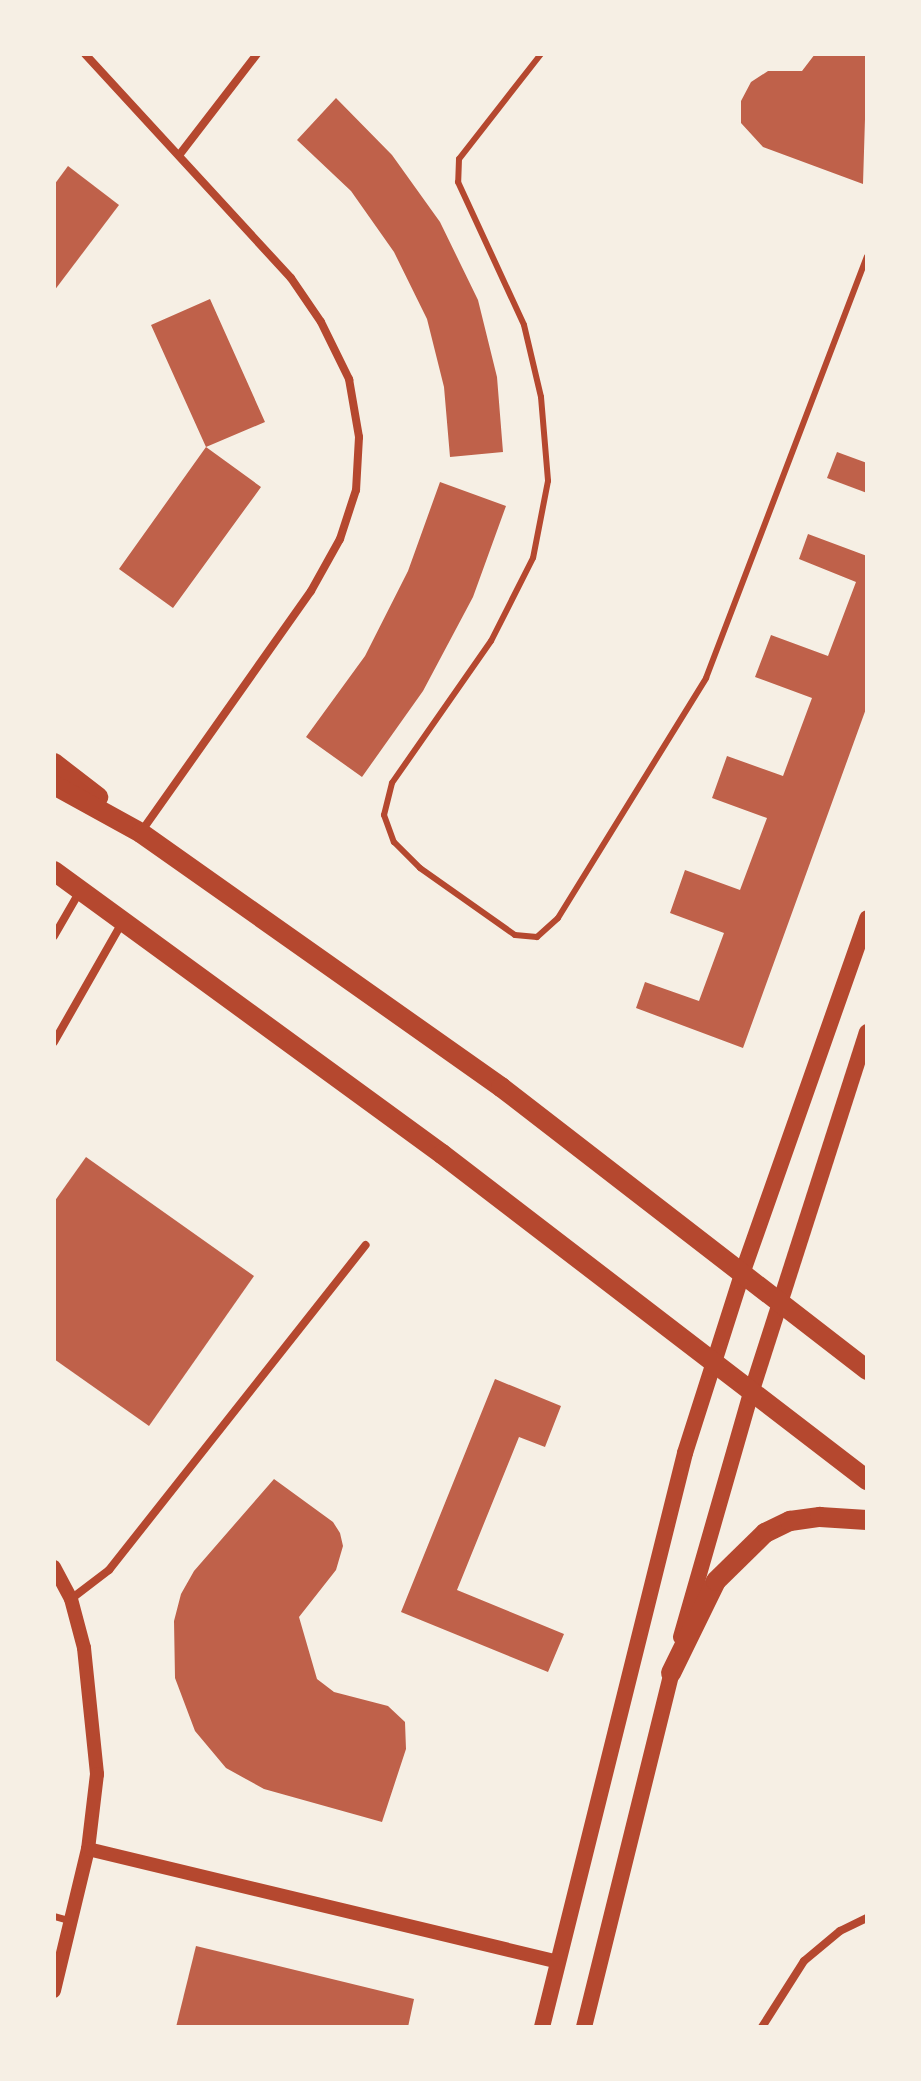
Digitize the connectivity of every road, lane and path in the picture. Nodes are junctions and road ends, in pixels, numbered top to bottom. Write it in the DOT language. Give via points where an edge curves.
graph roads {
  1 [pos="85,54"];
  2 [pos="257,54"];
  3 [pos="541,54"];
  4 [pos="180,154"];
  5 [pos="867,257"];
  6 [pos="54,763"];
  7 [pos="54,785"];
  8 [pos="141,833"];
  9 [pos="63,879"];
  10 [pos="867,918"];
  11 [pos="123,921"];
  12 [pos="54,936"];
  13 [pos="867,1032"];
  14 [pos="54,1042"];
  15 [pos="366,1245"];
  16 [pos="743,1271"];
  17 [pos="781,1299"];
  18 [pos="714,1361"];
  19 [pos="867,1370"];
  20 [pos="752,1390"];
  21 [pos="867,1480"];
  22 [pos="867,1520"];
  23 [pos="54,1567"];
  24 [pos="71,1599"];
  25 [pos="671,1673"];
  26 [pos="88,1849"];
  27 [pos="54,1916"];
  28 [pos="867,1918"];
  29 [pos="71,1921"];
  30 [pos="558,1962"];
  31 [pos="54,1991"];
  32 [pos="542,2027"];
  33 [pos="584,2027"];
  34 [pos="762,2027"];
  1 -- 4 [label="street"];
  2 -- 4 [label="street"];
  3 -- 5 [label="lane" via="459,159 458,182 524,325 541,397 548,481 533,558 491,641 392,783 384,815 394,842 420,868 515,935 537,937 558,918 706,678"];
  4 -- 8 [label="street" via="291,278 321,322 349,379 359,437 356,490 340,539 311,591"];
  6 -- 8 [label="main road"];
  7 -- 8 [label="main road"];
  8 -- 16 [label="main road" via="501,1087"];
  9 -- 11 [label="main road"];
  9 -- 12 [label="street"];
  10 -- 16 [label="main road"];
  11 -- 14 [label="street"];
  11 -- 18 [label="main road"];
  13 -- 17 [label="main road"];
  15 -- 24 [label="street" via="109,1570"];
  16 -- 17 [label="main road"];
  16 -- 18 [label="main road"];
  17 -- 19 [label="main road"];
  17 -- 20 [label="main road"];
  18 -- 20 [label="main road"];
  18 -- 30 [label="main road" via="660,1544"];
  20 -- 21 [label="main road"];
  20 -- 25 [label="main road"];
  22 -- 25 [label="main road" via="820,1517 790,1521 765,1533 716,1581"];
  23 -- 24 [label="street"];
  24 -- 26 [label="street" via="95,1717 97,1774"];
  25 -- 33 [label="main road"];
  26 -- 29 [label="street"];
  26 -- 30 [label="street"];
  27 -- 29 [label="street"];
  28 -- 34 [label="street" via="840,1931 804,1961"];
  29 -- 31 [label="street"];
  30 -- 32 [label="main road"];
}
